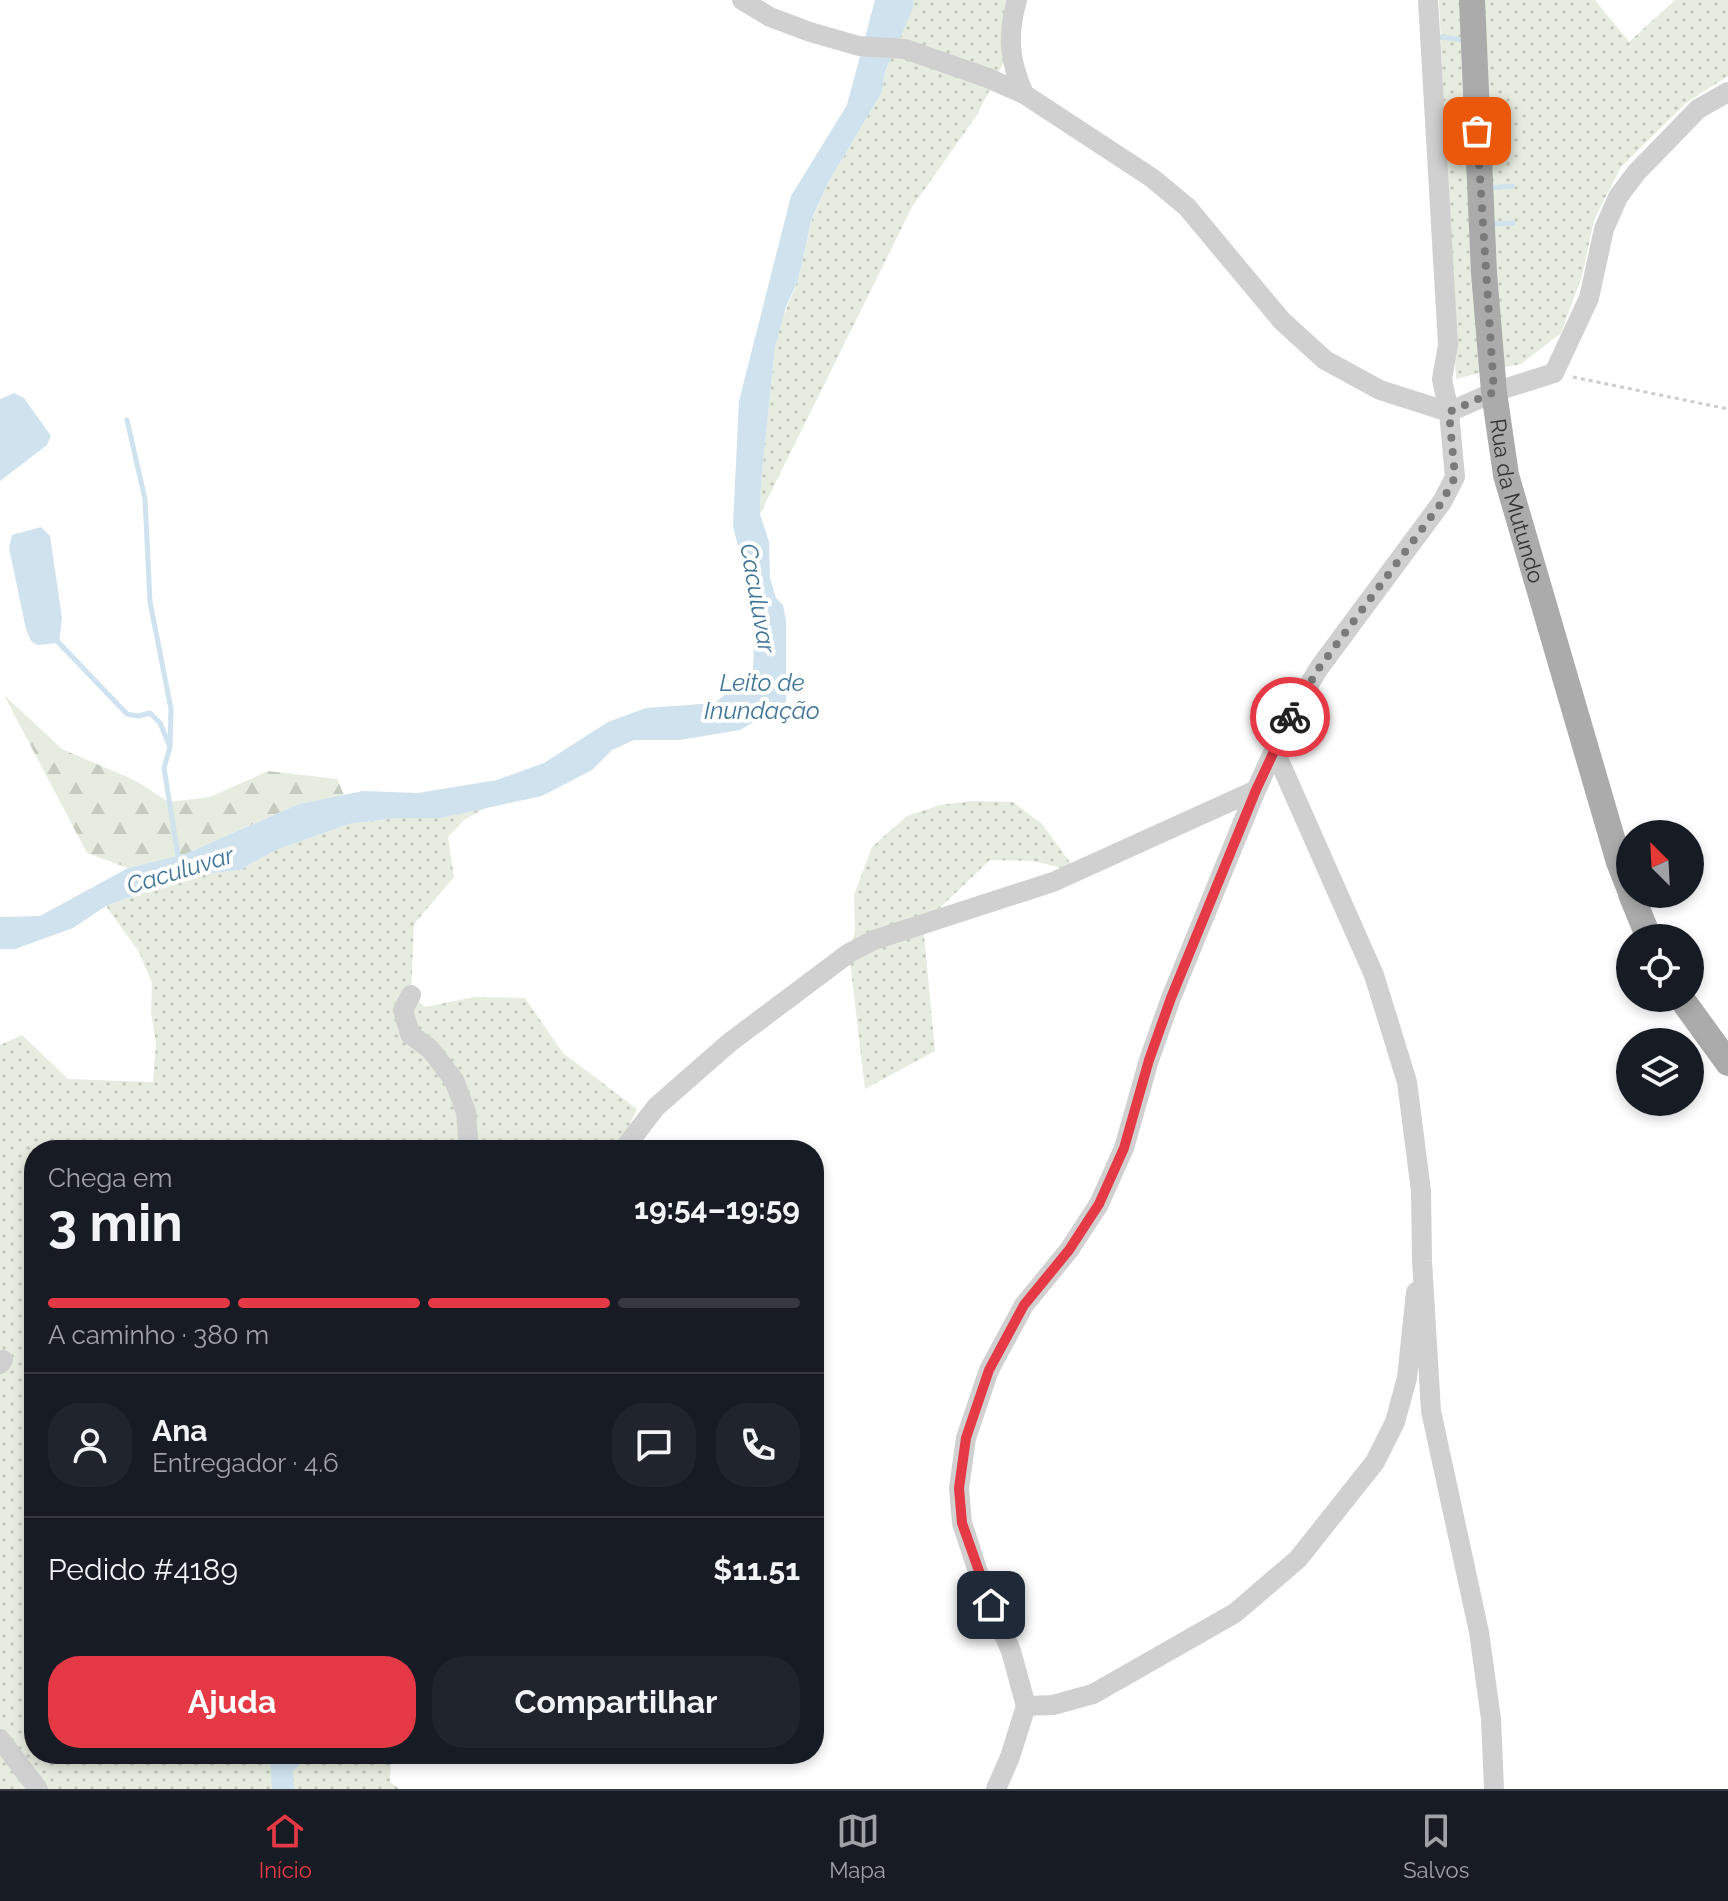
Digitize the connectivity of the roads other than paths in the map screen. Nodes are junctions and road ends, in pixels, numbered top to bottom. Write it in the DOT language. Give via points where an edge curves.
graph roads {
  1 [pos="742,0"];
  2 [pos="1017,0"];
  3 [pos="1428,0"];
  4 [pos="1472,0"];
  5 [pos="1728,92"];
  6 [pos="1024,94"];
  7 [pos="1494,392"];
  8 [pos="1449,412"];
  9 [pos="1274,749"];
  10 [pos="1256,790"];
  11 [pos="1616,852"];
  12 [pos="411,995"];
  13 [pos="1691,1012"];
  14 [pos="1728,1063"];
  15 [pos="468,1140"];
  16 [pos="631,1140"];
  17 [pos="1422,1261"];
  18 [pos="1026,1706"];
  19 [pos="0,1739"];
  20 [pos="38,1789"];
  21 [pos="996,1789"];
  22 [pos="1494,1789"];
  1 -- 6 [label="street" via="770,17 859,46 905,49"];
  2 -- 6 [label="street" via="1010,50"];
  3 -- 8 [label="street" via="1448,345 1442,379"];
  4 -- 7 [label="main road, Rua da Mutundo" via="1480,214"];
  5 -- 7 [label="street" via="1698,109 1618,197 1604,229 1589,298 1554,373"];
  6 -- 8 [label="street" via="1187,207 1282,321 1325,360 1380,390"];
  7 -- 8 [label="street"];
  7 -- 11 [label="main road, Rua da Mutundo" via="1506,475"];
  8 -- 9 [label="street" via="1455,477 1319,668"];
  9 -- 10 [label="street"];
  9 -- 17 [label="street" via="1374,975 1407,1082 1421,1191"];
  10 -- 16 [label="street" via="1053,882 874,940 849,953 719,1052 656,1107"];
  10 -- 18 [label="street" via="1171,998 1124,1148 1099,1204 1024,1305 989,1370 966,1438 959,1488 962,1523"];
  12 -- 15 [label="street" via="403,1010 410,1034 430,1049 454,1080 466,1112"];
  13 -- 14 [label="main road"];
  17 -- 18 [label="street" via="1407,1378 1395,1422 1375,1462 1298,1559 1235,1613 1093,1694"];
  17 -- 22 [label="street" via="1431,1411 1479,1632"];
  18 -- 21 [label="street"];
  19 -- 20 [label="street"];
}
